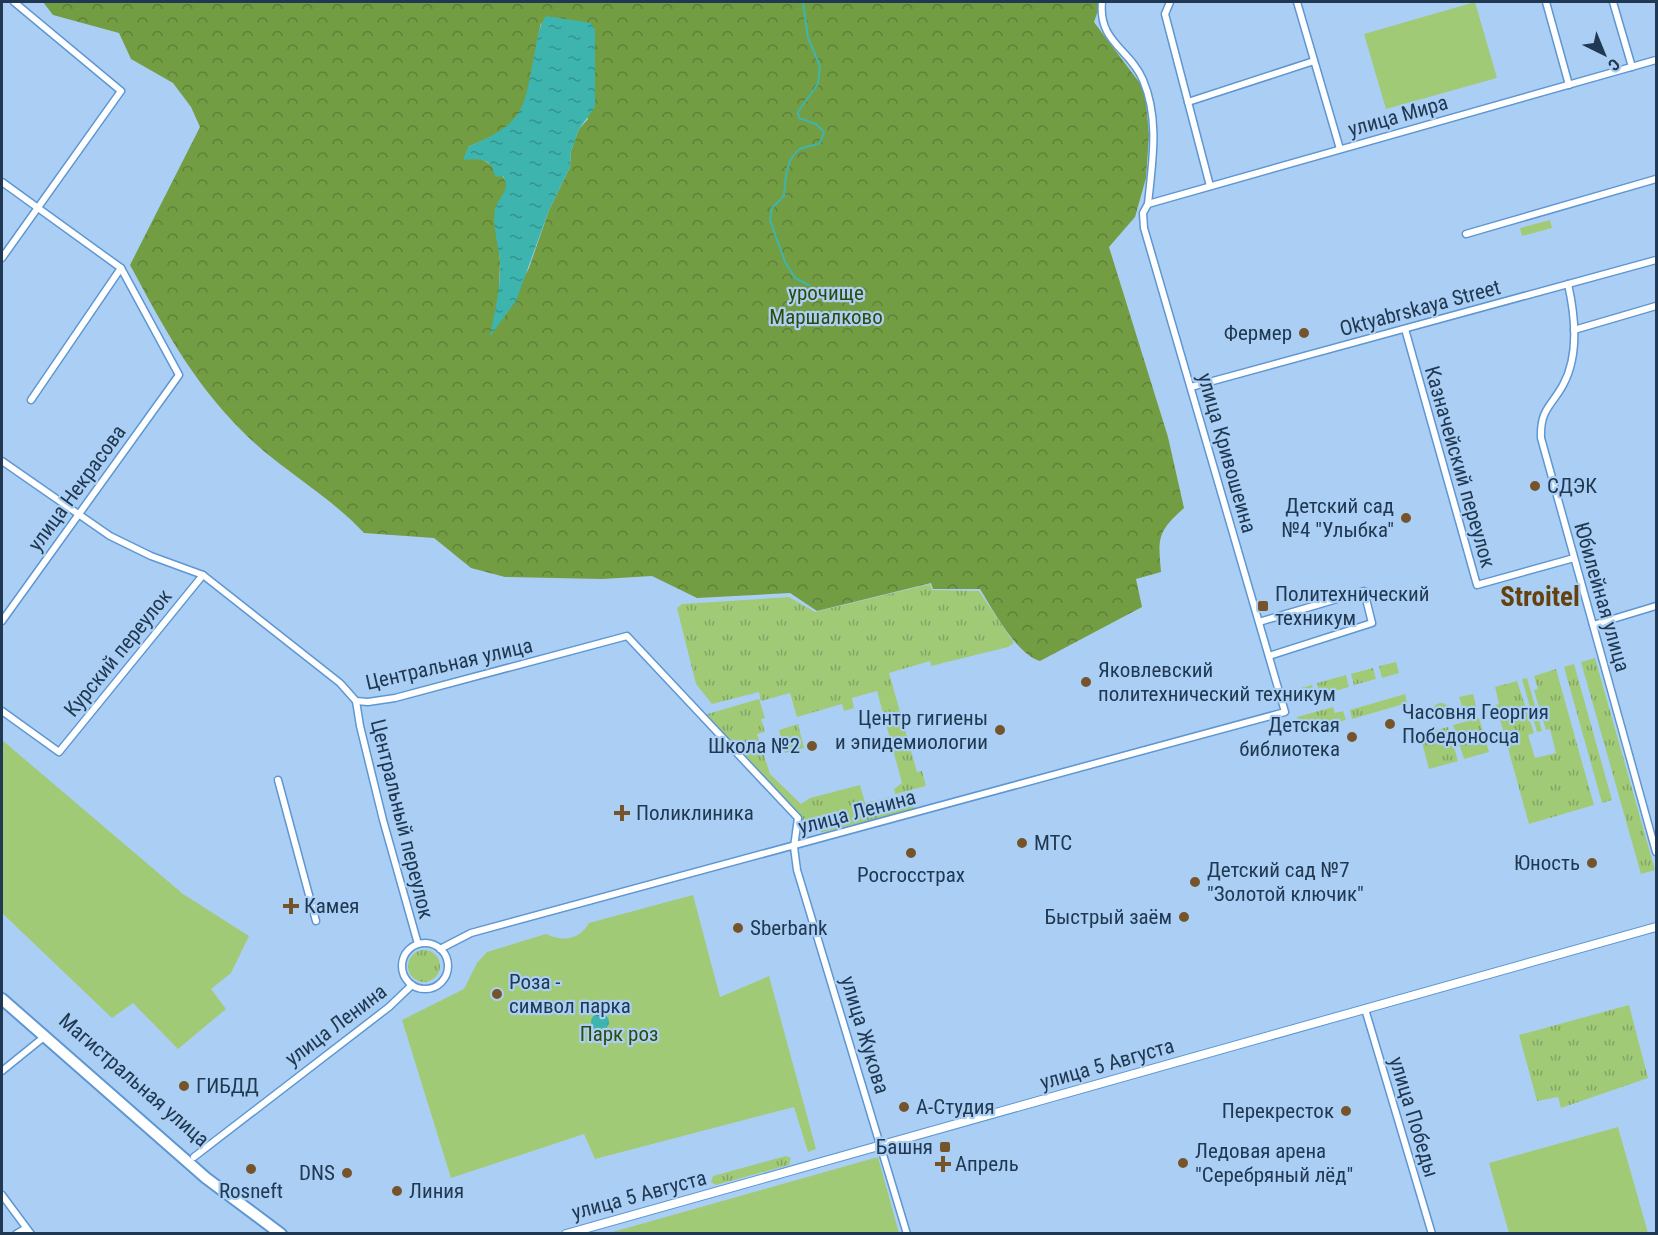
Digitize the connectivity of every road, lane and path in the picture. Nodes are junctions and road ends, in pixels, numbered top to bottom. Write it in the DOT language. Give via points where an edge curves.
graph roads {
  1 [pos="14,2"];
  2 [pos="1102,2"];
  3 [pos="1170,2"];
  4 [pos="1297,2"];
  5 [pos="1546,2"];
  6 [pos="1613,2"];
  7 [pos="1656,60"];
  8 [pos="1314,61"];
  9 [pos="1632,67"];
  10 [pos="1569,85"];
  11 [pos="1188,102"];
  12 [pos="1340,149"];
  13 [pos="1656,179"];
  14 [pos="2,182"];
  15 [pos="1210,186"];
  16 [pos="1148,204"];
  17 [pos="38,208"];
  18 [pos="1466,234"];
  19 [pos="2,258"];
  20 [pos="1656,260"];
  21 [pos="121,268"];
  22 [pos="1568,284"];
  23 [pos="1656,306"];
  24 [pos="1405,329"];
  25 [pos="1574,330"];
  26 [pos="1191,387"];
  27 [pos="31,400"];
  28 [pos="2,461"];
  29 [pos="78,515"];
  30 [pos="1574,558"];
  31 [pos="203,575"];
  32 [pos="1656,606"];
  33 [pos="2,621"];
  34 [pos="1259,622"];
  35 [pos="1593,625"];
  36 [pos="1269,656"];
  37 [pos="356,701"];
  38 [pos="2,711"];
  39 [pos="1285,712"];
  40 [pos="278,780"];
  41 [pos="794,847"];
  42 [pos="1656,852"];
  43 [pos="316,921"];
  44 [pos="1656,927"];
  45 [pos="418,944"];
  46 [pos="440,949"];
  47 [pos="412,985"];
  48 [pos="2,990"];
  49 [pos="2,999"];
  50 [pos="1365,1009"];
  51 [pos="44,1038"];
  52 [pos="2,1071"];
  53 [pos="882,1146"];
  54 [pos="194,1157"];
  55 [pos="2,1195"];
  56 [pos="239,1200"];
  57 [pos="29,1231"];
  58 [pos="16,1233"];
  59 [pos="281,1233"];
  60 [pos="566,1233"];
  61 [pos="907,1233"];
  62 [pos="1432,1233"];
  1 -- 17 [label="street" via="121,91"];
  2 -- 16 [label="street, улица Кривошеина" via="1106,33 1143,79 1154,120"];
  3 -- 11 [label="street" via="1165,14"];
  4 -- 8 [label="street"];
  5 -- 10 [label="street"];
  6 -- 9 [label="street"];
  7 -- 9 [label="street, улица Мира"];
  8 -- 11 [label="street"];
  8 -- 12 [label="street"];
  9 -- 10 [label="street, улица Мира"];
  10 -- 12 [label="street, улица Мира"];
  11 -- 15 [label="street"];
  12 -- 15 [label="street, улица Мира"];
  13 -- 18 [label="street"];
  14 -- 17 [label="street"];
  15 -- 16 [label="street, улица Мира"];
  16 -- 26 [label="street, улица Кривошеина" via="1143,213 1144,228"];
  17 -- 19 [label="street"];
  17 -- 21 [label="street"];
  20 -- 22 [label="street, Oktyabrskaya Street"];
  21 -- 27 [label="street"];
  21 -- 29 [label="street, улица Некрасова" via="178,375"];
  22 -- 24 [label="street, Oktyabrskaya Street"];
  22 -- 25 [label="street, Юбилейная улица"];
  23 -- 25 [label="street"];
  24 -- 26 [label="street, Oktyabrskaya Street"];
  24 -- 30 [label="street, Казначейский переулок" via="1477,585"];
  25 -- 30 [label="street, Юбилейная улица" via="1570,369 1540,421 1544,450"];
  26 -- 34 [label="street, улица Кривошеина"];
  28 -- 29 [label="street, Центральная улица"];
  29 -- 31 [label="street, Центральная улица" via="123,543"];
  29 -- 33 [label="street, улица Некрасова"];
  30 -- 35 [label="street, Юбилейная улица"];
  31 -- 37 [label="street, Центральная улица" via="340,682"];
  31 -- 38 [label="street, Курский переулок" via="59,752"];
  32 -- 35 [label="street"];
  34 -- 36 [label="street, улица Кривошеина"];
  34 -- 36 [label="street" via="1364,591 1372,623"];
  35 -- 42 [label="street, Юбилейная улица"];
  36 -- 39 [label="street, улица Кривошеина"];
  37 -- 41 [label="street, Центральная улица" via="395,698 627,636 798,818"];
  37 -- 45 [label="street, Центральный переулок" via="383,820"];
  39 -- 41 [label="street, улица Ленина"];
  40 -- 43 [label="street"];
  41 -- 46 [label="street, улица Ленина" via="471,933"];
  41 -- 53 [label="street, улица Жукова" via="797,870"];
  44 -- 50 [label="street, улица 5 Августа"];
  45 -- 46 [label="street"];
  45 -- 47 [label="street" via="402,963"];
  46 -- 47 [label="street" via="447,964 443,980 428,989"];
  47 -- 54 [label="street, улица Ленина" via="393,1004"];
  48 -- 54 [label="highway, Магистральная улица"];
  49 -- 51 [label="highway, Магистральная улица"];
  50 -- 53 [label="street, улица 5 Августа"];
  50 -- 62 [label="street, улица Победы"];
  51 -- 52 [label="street"];
  51 -- 56 [label="highway, Магистральная улица" via="206,1178"];
  53 -- 60 [label="street, улица 5 Августа"];
  53 -- 61 [label="street, улица Жукова"];
  54 -- 56 [label="highway, Магистральная улица"];
  55 -- 57 [label="street"];
  56 -- 59 [label="highway, Магистральная улица"];
  57 -- 58 [label="street"];
}
